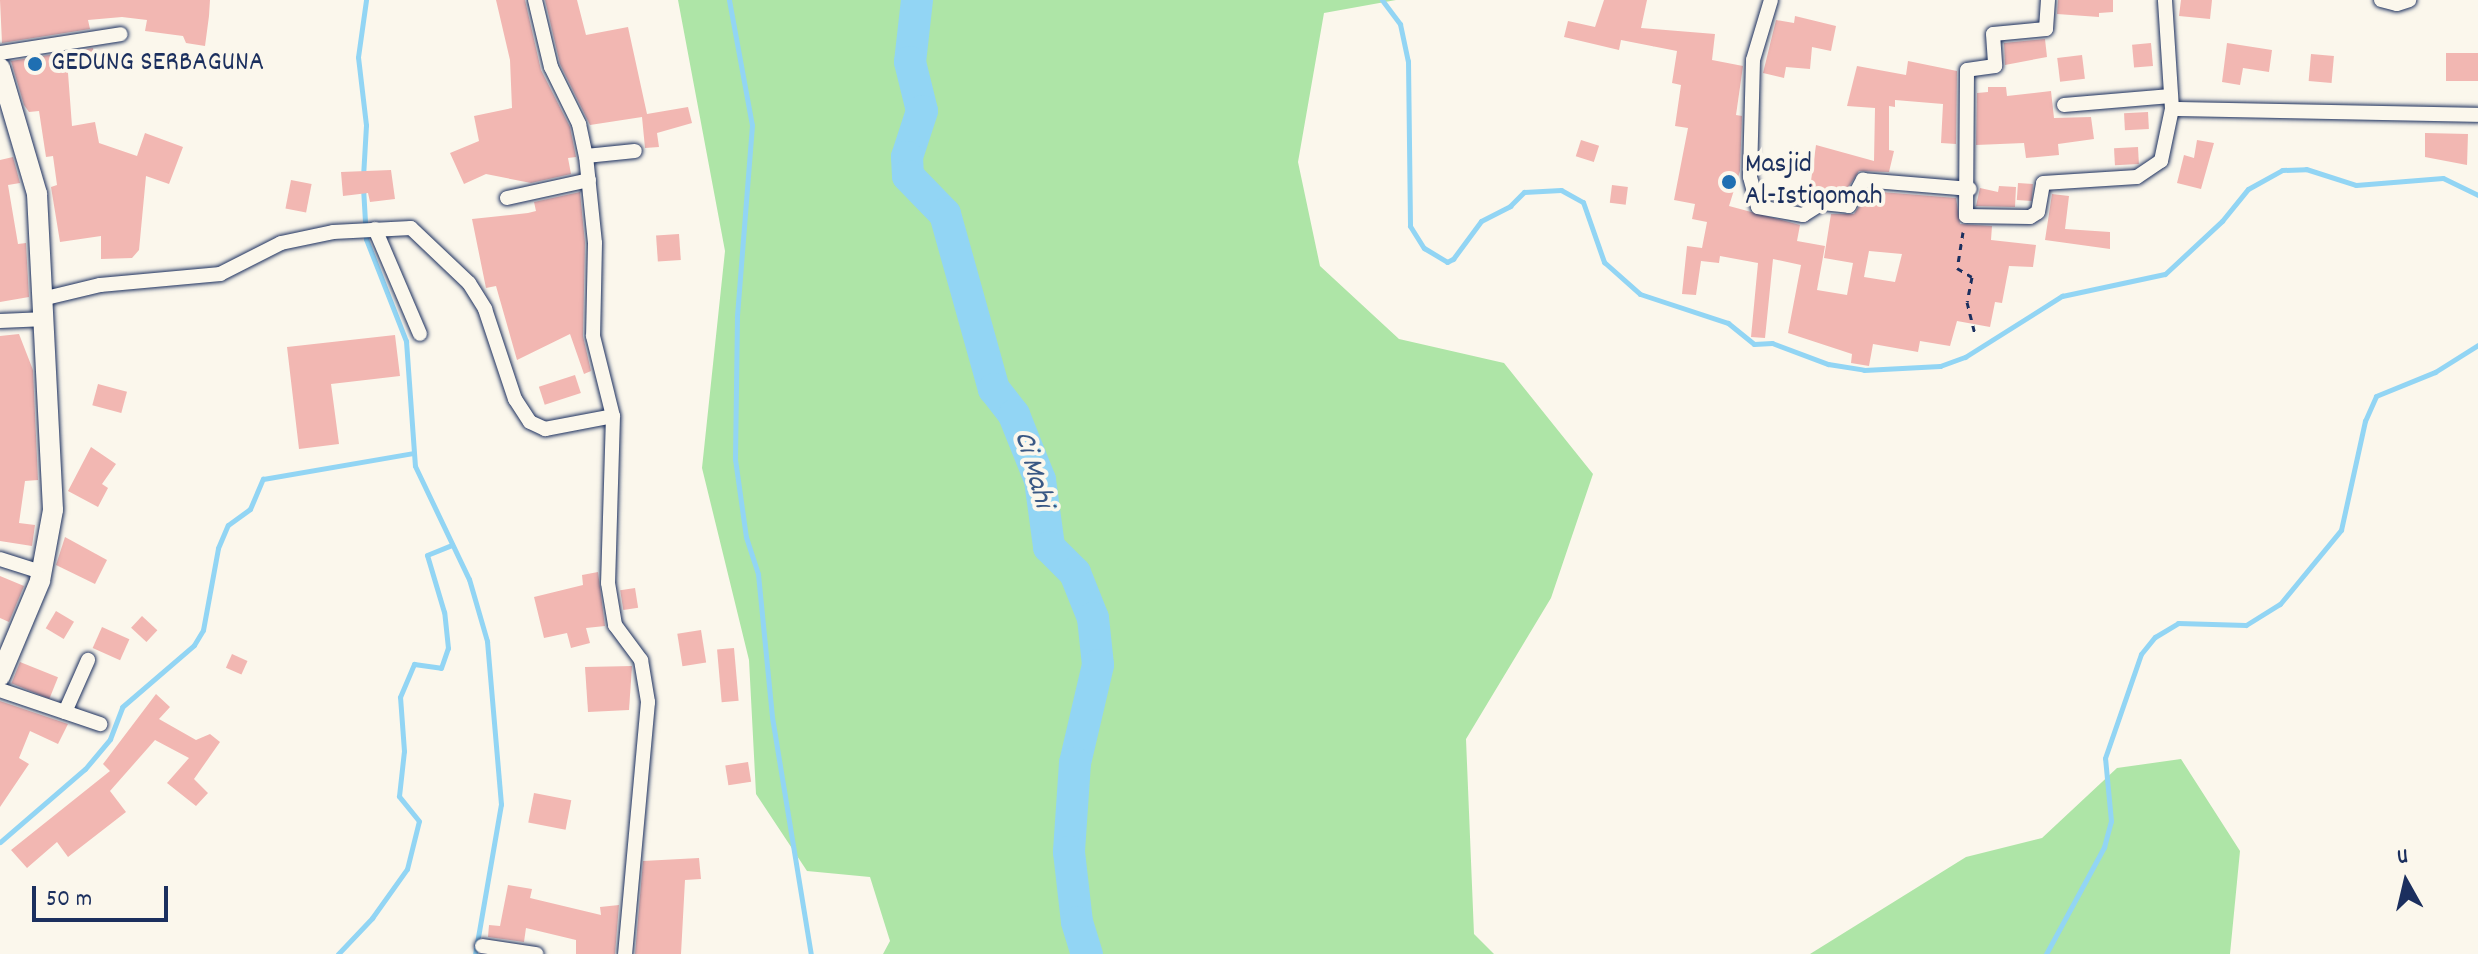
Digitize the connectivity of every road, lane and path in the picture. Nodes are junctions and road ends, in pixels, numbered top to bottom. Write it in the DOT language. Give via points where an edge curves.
graph roads {
  1 [pos="535,0"];
  2 [pos="1771,0"];
  3 [pos="2048,0"];
  4 [pos="2165,0"];
  5 [pos="2381,0"];
  6 [pos="2409,0"];
  7 [pos="121,34"];
  8 [pos="0,53"];
  9 [pos="0,68"];
  10 [pos="2171,103"];
  11 [pos="2064,105"];
  12 [pos="2478,115"];
  13 [pos="635,151"];
  14 [pos="586,156"];
  15 [pos="589,180"];
  16 [pos="1970,189"];
  17 [pos="507,198"];
  18 [pos="1966,216"];
  19 [pos="375,229"];
  20 [pos="46,298"];
  21 [pos="46,319"];
  22 [pos="0,321"];
  23 [pos="1975,333"];
  24 [pos="420,334"];
  25 [pos="613,416"];
  26 [pos="0,559"];
  27 [pos="41,572"];
  28 [pos="88,660"];
  29 [pos="0,676"];
  30 [pos="0,690"];
  31 [pos="65,712"];
  32 [pos="100,724"];
  33 [pos="482,946"];
  34 [pos="536,954"];
  35 [pos="625,954"];
  1 -- 14 [label="street" via="551,67 579,124"];
  2 -- 16 [label="street" via="1753,60 1750,177 1758,207 1803,215 1822,203 1849,206 1863,180"];
  3 -- 16 [label="street" via="2046,29 1993,34 1995,66 1967,70 1965,160"];
  4 -- 10 [label="street"];
  5 -- 6 [label="street"];
  7 -- 8 [label="street"];
  9 -- 20 [label="street" via="37,194"];
  10 -- 11 [label="street"];
  10 -- 12 [label="street"];
  10 -- 18 [label="street" via="2161,161 2151,170 2123,180 2043,183 2038,212 2030,217"];
  13 -- 14 [label="street"];
  14 -- 15 [label="street"];
  15 -- 17 [label="street"];
  15 -- 25 [label="street" via="595,243 593,336"];
  16 -- 18 [label="street"];
  18 -- 23 [label="path" via="1957,268 1972,277 1967,302"];
  19 -- 20 [label="street" via="292,240 220,274 100,285"];
  19 -- 24 [label="street"];
  19 -- 25 [label="street" via="411,228 469,283 485,309 515,399 530,422 545,429"];
  20 -- 21 [label="street"];
  21 -- 22 [label="street"];
  21 -- 27 [label="street" via="53,510"];
  25 -- 35 [label="street" via="608,583 615,625 641,660 648,702"];
  26 -- 27 [label="street"];
  27 -- 29 [label="street"];
  28 -- 31 [label="street"];
  30 -- 31 [label="street"];
  31 -- 32 [label="street"];
  33 -- 34 [label="street"];
}
